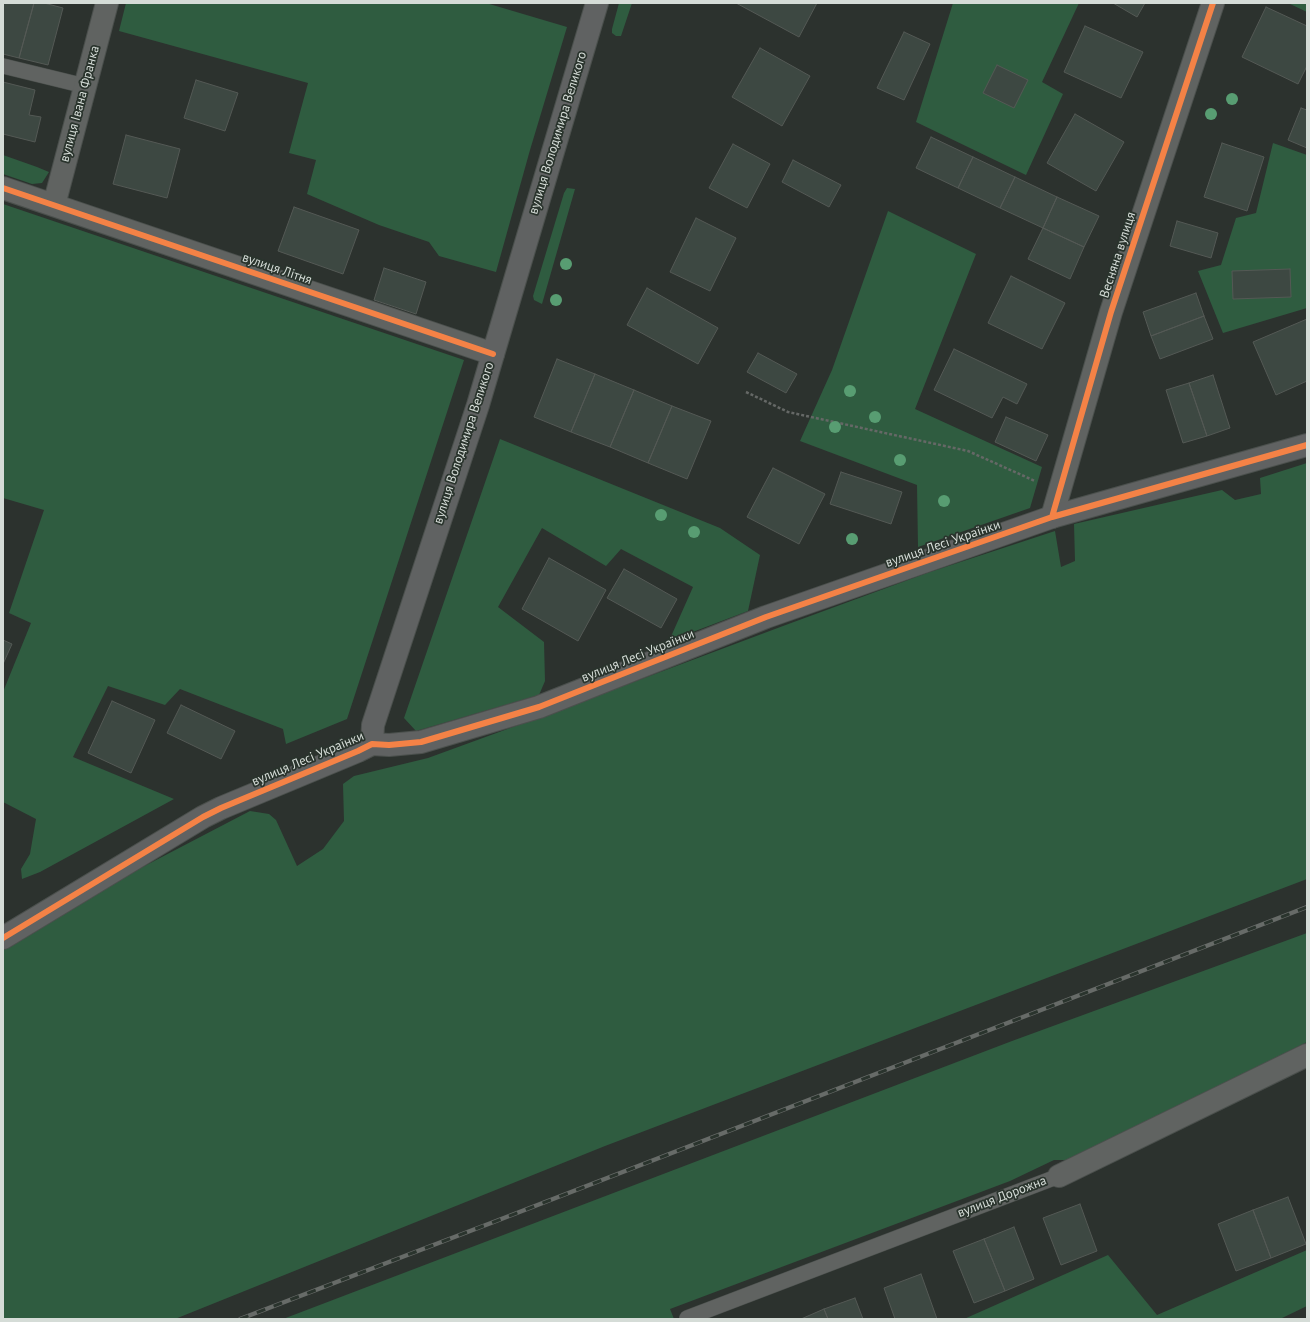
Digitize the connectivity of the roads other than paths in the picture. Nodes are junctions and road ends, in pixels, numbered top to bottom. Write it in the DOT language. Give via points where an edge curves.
graph roads {
  1 [pos="107,3"];
  2 [pos="597,3"];
  3 [pos="1213,3"];
  4 [pos="3,66"];
  5 [pos="85,86"];
  6 [pos="3,188"];
  7 [pos="54,205"];
  8 [pos="493,354"];
  9 [pos="1307,445"];
  10 [pos="1052,517"];
  11 [pos="372,744"];
  12 [pos="3,938"];
  13 [pos="1307,1055"];
  14 [pos="1059,1176"];
  15 [pos="687,1318"];
  1 -- 5 [label="street, вулиця Івана Франка"];
  2 -- 8 [label="main road, вулиця Володимира Великого"];
  3 -- 10 [label="street, Весняна вулиця" via="1111,312"];
  4 -- 5 [label="lane"];
  5 -- 7 [label="street, вулиця Івана Франка"];
  6 -- 7 [label="street, вулиця Літня"];
  7 -- 8 [label="street, вулиця Літня"];
  8 -- 11 [label="main road, вулиця Володимира Великого" via="373,725"];
  9 -- 10 [label="main road, вулиця Лесі Українки"];
  10 -- 11 [label="main road, вулиця Лесі Українки" via="766,617 539,707 421,742"];
  11 -- 12 [label="main road, вулиця Лесі Українки" via="203,817"];
  13 -- 14 [label="street, вулиця Дорожна"];
  14 -- 15 [label="lane, вулиця Дорожна"];
}
